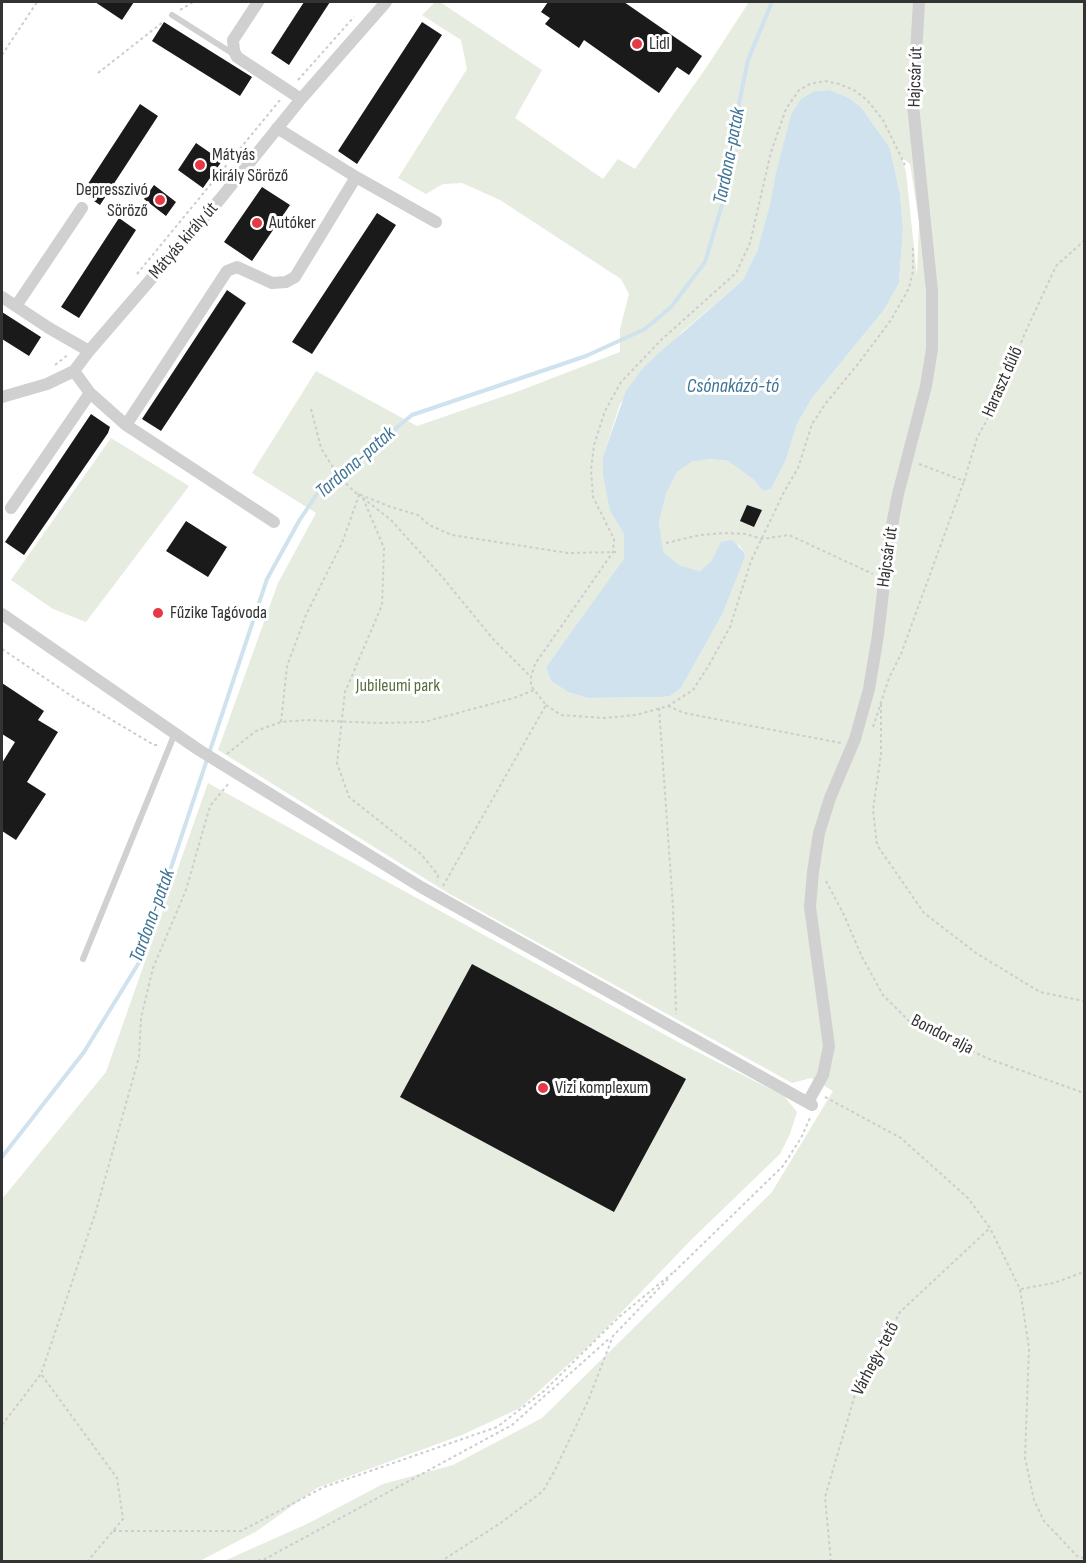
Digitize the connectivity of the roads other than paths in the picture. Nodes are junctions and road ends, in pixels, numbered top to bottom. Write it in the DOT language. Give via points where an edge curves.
graph roads {
  1 [pos="258,2"];
  2 [pos="386,2"];
  3 [pos="919,2"];
  4 [pos="172,15"];
  5 [pos="237,57"];
  6 [pos="301,99"];
  7 [pos="278,128"];
  8 [pos="356,177"];
  9 [pos="82,208"];
  10 [pos="436,222"];
  11 [pos="2,297"];
  12 [pos="16,306"];
  13 [pos="84,348"];
  14 [pos="74,371"];
  15 [pos="90,393"];
  16 [pos="2,397"];
  17 [pos="126,424"];
  18 [pos="11,508"];
  19 [pos="274,522"];
  20 [pos="2,614"];
  21 [pos="175,734"];
  22 [pos="83,959"];
  1 -- 5 [label="street" via="234,40"];
  2 -- 6 [label="street, Mátyás király út"];
  3 -- 21 [label="street, Hajcsár út" via="914,105 932,291 932,349 898,494 869,688 854,742 830,798 815,856 810,907 829,1046 812,1100 437,896"];
  4 -- 5 [label="lane"];
  5 -- 6 [label="street"];
  6 -- 7 [label="street, Mátyás király út"];
  7 -- 8 [label="street"];
  7 -- 13 [label="street, Mátyás király út" via="221,198"];
  8 -- 10 [label="street"];
  8 -- 17 [label="street" via="295,276 286,282 272,283 237,267 227,271"];
  9 -- 12 [label="street"];
  11 -- 12 [label="street"];
  12 -- 13 [label="street"];
  13 -- 14 [label="street, Mátyás király út"];
  14 -- 15 [label="street"];
  14 -- 16 [label="street, Mátyás király út" via="47,384"];
  15 -- 17 [label="street"];
  15 -- 18 [label="street"];
  17 -- 19 [label="street"];
  20 -- 21 [label="street"];
  21 -- 22 [label="lane"];
}
